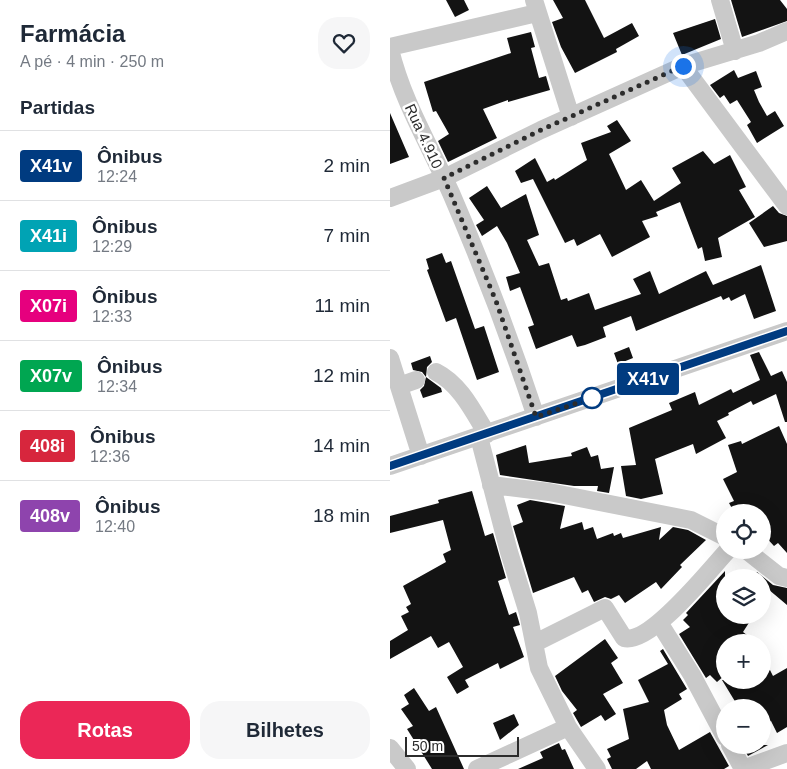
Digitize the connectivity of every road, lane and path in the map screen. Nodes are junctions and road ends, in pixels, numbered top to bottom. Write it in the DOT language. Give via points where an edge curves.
graph roads {
  1 [pos="720,0"];
  2 [pos="536,7"];
  3 [pos="787,31"];
  4 [pos="390,48"];
  5 [pos="735,51"];
  6 [pos="683,66"];
  7 [pos="571,117"];
  8 [pos="444,178"];
  9 [pos="390,198"];
  10 [pos="787,206"];
  11 [pos="787,331"];
  12 [pos="390,358"];
  13 [pos="436,372"];
  14 [pos="416,380"];
  15 [pos="399,386"];
  16 [pos="536,417"];
  17 [pos="483,435"];
  18 [pos="421,456"];
  19 [pos="390,466"];
  20 [pos="491,484"];
  21 [pos="716,532"];
  22 [pos="720,559"];
  23 [pos="761,559"];
  24 [pos="784,573"];
  25 [pos="660,624"];
  26 [pos="535,643"];
  27 [pos="716,720"];
  28 [pos="568,727"];
  29 [pos="390,748"];
  30 [pos="787,753"];
  31 [pos="735,754"];
  32 [pos="406,769"];
  33 [pos="477,769"];
  34 [pos="596,769"];
  1 -- 5 [label="street"];
  2 -- 4 [label="street"];
  2 -- 7 [label="street"];
  3 -- 5 [label="street"];
  4 -- 8 [label="street, Rua 4.910" via="413,112"];
  5 -- 6 [label="street"];
  6 -- 7 [label="street"];
  6 -- 10 [label="street"];
  7 -- 8 [label="street"];
  8 -- 9 [label="street"];
  8 -- 16 [label="street, Rua 4.910" via="496,301"];
  11 -- 16 [label="street"];
  12 -- 15 [label="street"];
  13 -- 17 [label="street" via="448,379 468,402"];
  14 -- 15 [label="street"];
  15 -- 18 [label="street"];
  16 -- 17 [label="street"];
  17 -- 18 [label="street"];
  17 -- 20 [label="street"];
  18 -- 19 [label="street"];
  20 -- 21 [label="street" via="691,520"];
  20 -- 26 [label="street"];
  22 -- 25 [label="street"];
  23 -- 24 [label="street"];
  25 -- 26 [label="street" via="638,636 624,638 605,608"];
  25 -- 27 [label="street"];
  26 -- 28 [label="street" via="539,668"];
  28 -- 33 [label="street"];
  28 -- 34 [label="street"];
  29 -- 32 [label="street"];
  30 -- 31 [label="street" via="743,769"];
}
